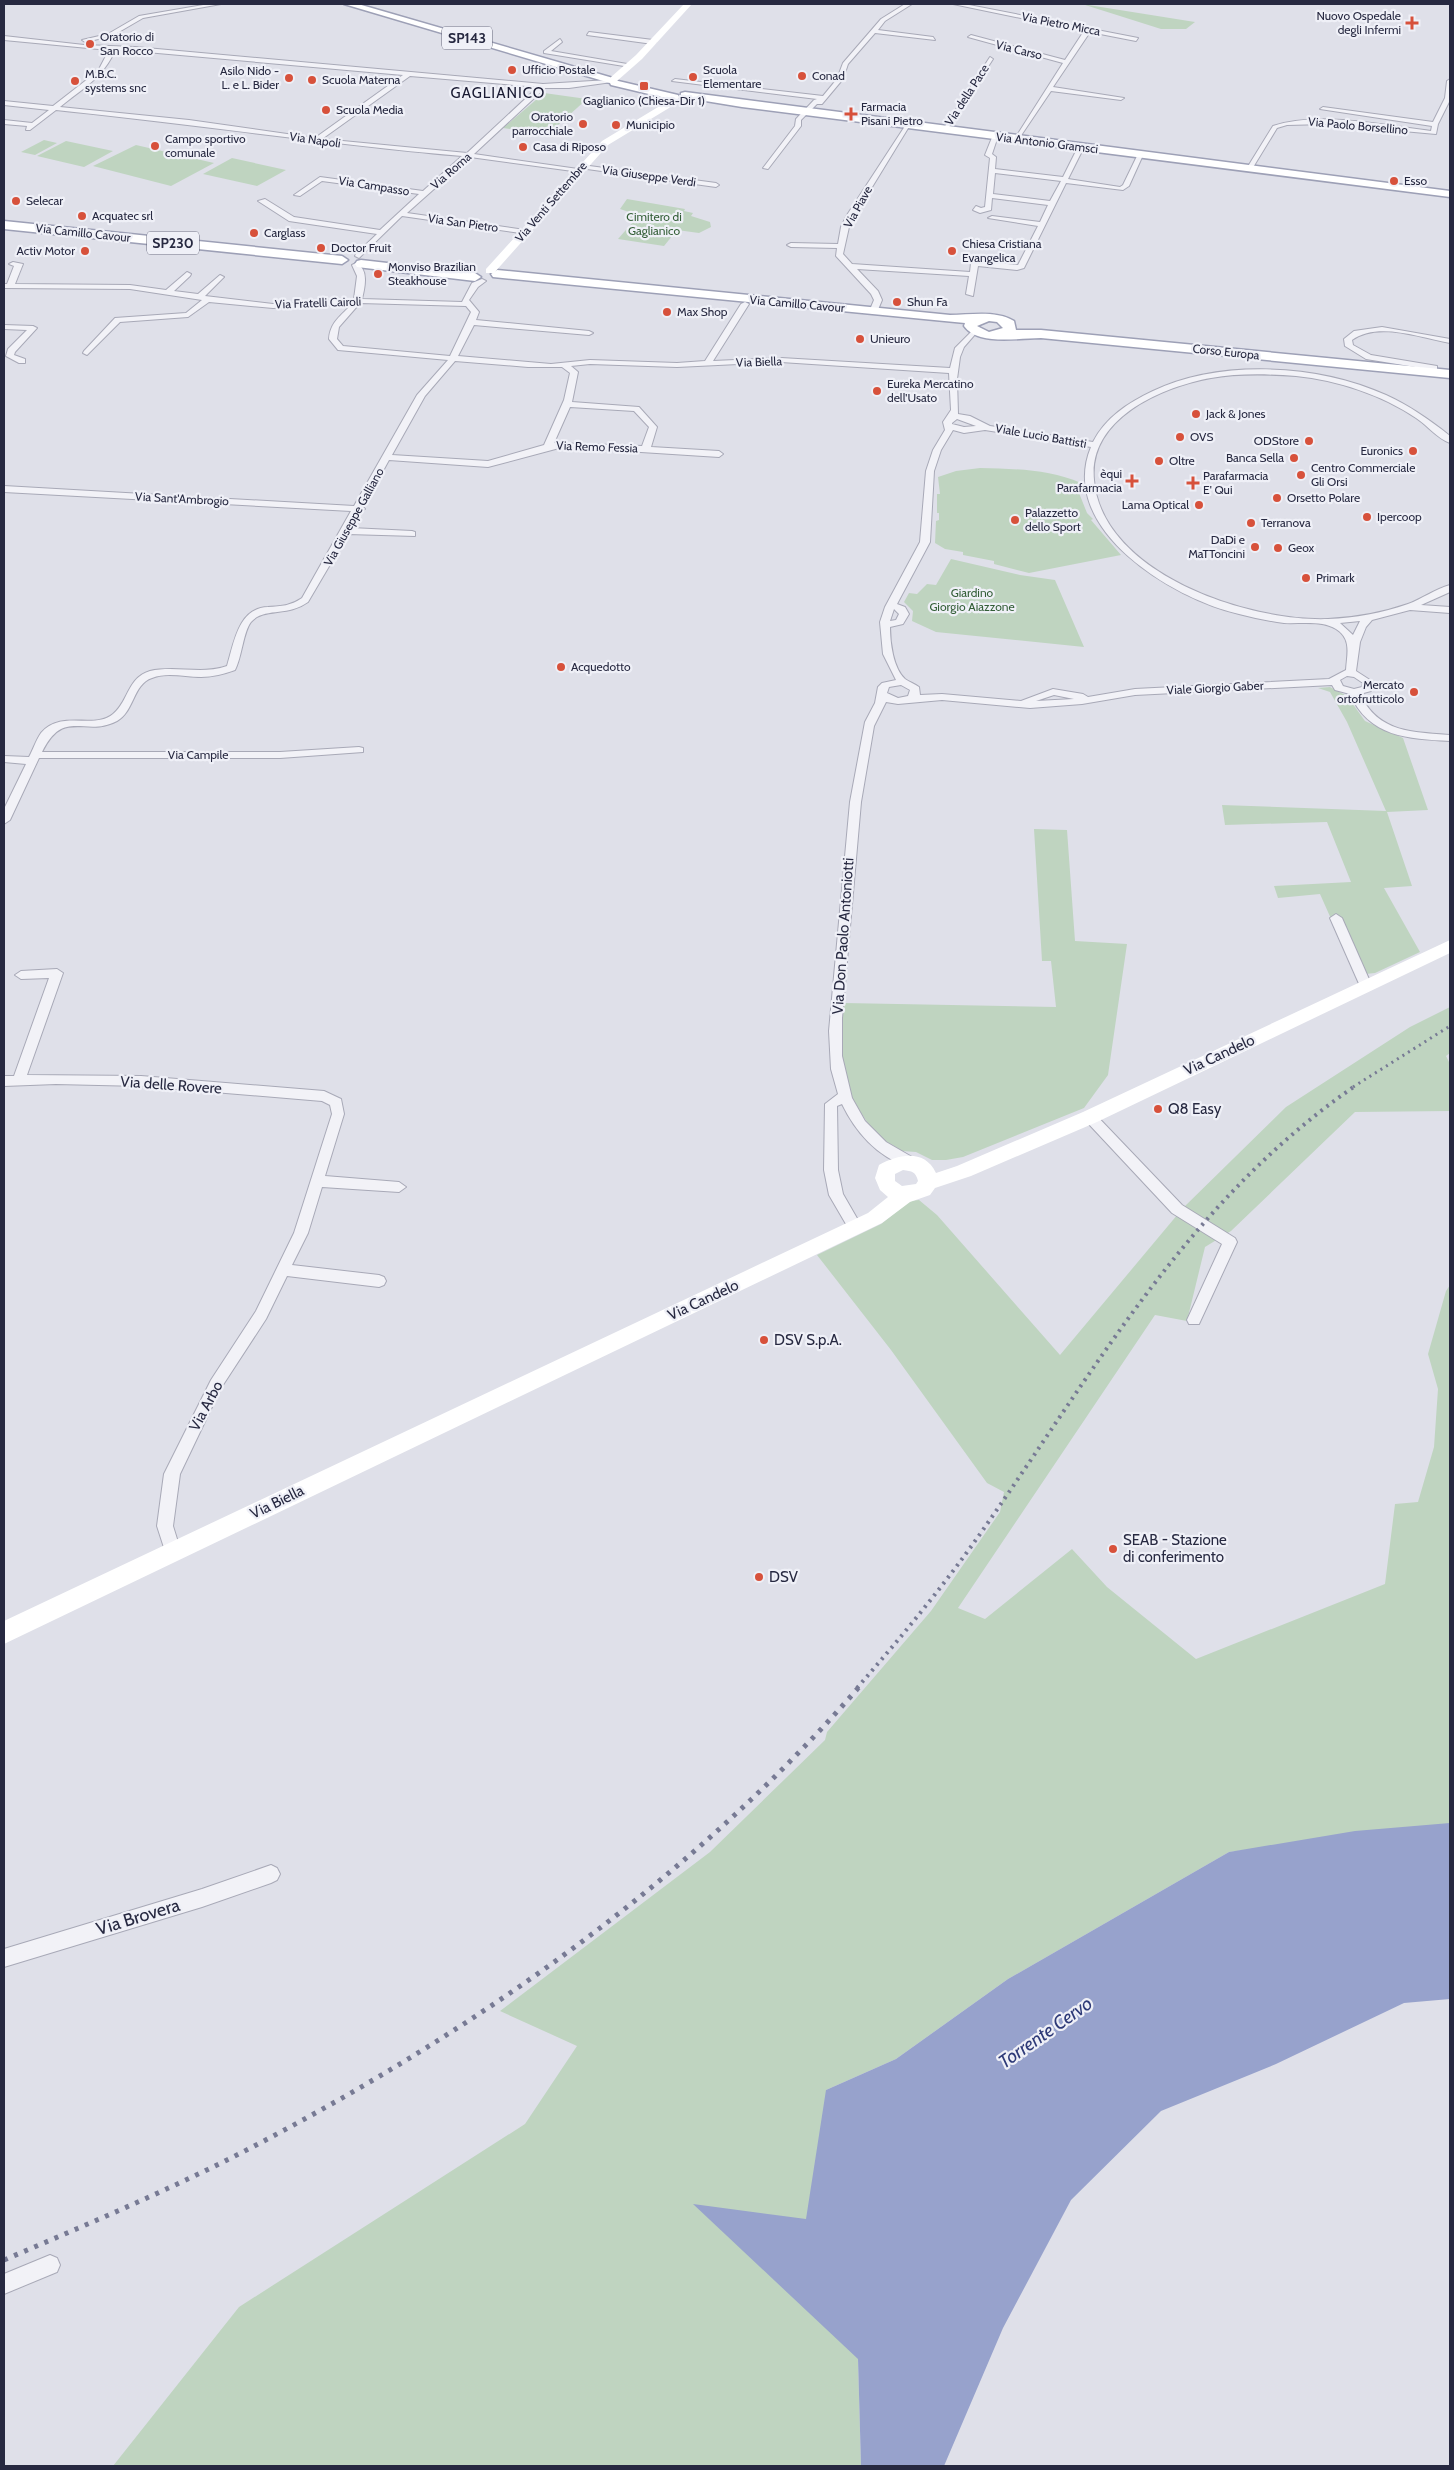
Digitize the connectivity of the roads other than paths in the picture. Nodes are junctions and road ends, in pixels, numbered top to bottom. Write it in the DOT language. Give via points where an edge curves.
graph roads {
  1 [pos="218,4"];
  2 [pos="349,4"];
  3 [pos="688,4"];
  4 [pos="909,4"];
  5 [pos="956,4"];
  6 [pos="1088,30"];
  7 [pos="875,31"];
  8 [pos="589,34"];
  9 [pos="971,37"];
  10 [pos="4,38"];
  11 [pos="933,39"];
  12 [pos="1136,39"];
  13 [pos="21,40"];
  14 [pos="560,41"];
  15 [pos="653,42"];
  16 [pos="4,44"];
  17 [pos="65,45"];
  18 [pos="113,48"];
  19 [pos="565,55"];
  20 [pos="990,59"];
  21 [pos="549,62"];
  22 [pos="1067,62"];
  23 [pos="846,63"];
  24 [pos="630,65"];
  25 [pos="410,73"];
  26 [pos="613,81"];
  27 [pos="675,81"];
  28 [pos="1450,81"];
  29 [pos="689,82"];
  30 [pos="542,86"];
  31 [pos="1050,89"];
  32 [pos="680,96"];
  33 [pos="1122,98"];
  34 [pos="824,99"];
  35 [pos="4,103"];
  36 [pos="52,108"];
  37 [pos="1323,109"];
  38 [pos="808,112"];
  39 [pos="1439,120"];
  40 [pos="4,122"];
  41 [pos="908,125"];
  42 [pos="944,130"];
  43 [pos="995,136"];
  44 [pos="1016,139"];
  45 [pos="316,140"];
  46 [pos="1081,147"];
  47 [pos="1140,154"];
  48 [pos="470,155"];
  49 [pos="766,168"];
  50 [pos="1250,168"];
  51 [pos="580,169"];
  52 [pos="993,170"];
  53 [pos="1064,180"];
  54 [pos="716,185"];
  55 [pos="298,194"];
  56 [pos="426,194"];
  57 [pos="1450,194"];
  58 [pos="990,196"];
  59 [pos="262,201"];
  60 [pos="1053,204"];
  61 [pos="976,208"];
  62 [pos="402,214"];
  63 [pos="992,218"];
  64 [pos="1042,224"];
  65 [pos="4,225"];
  66 [pos="381,232"];
  67 [pos="525,232"];
  68 [pos="791,245"];
  69 [pos="840,246"];
  70 [pos="360,261"];
  71 [pos="13,264"];
  72 [pos="849,266"];
  73 [pos="187,274"];
  74 [pos="973,274"];
  75 [pos="486,276"];
  76 [pos="220,277"];
  77 [pos="7,286"];
  78 [pos="168,292"];
  79 [pos="970,294"];
  80 [pos="204,298"];
  81 [pos="357,301"];
  82 [pos="468,304"];
  83 [pos="745,304"];
  84 [pos="873,312"];
  85 [pos="1006,321"];
  86 [pos="472,322"];
  87 [pos="969,325"];
  88 [pos="4,327"];
  89 [pos="589,333"];
  90 [pos="996,335"];
  91 [pos="1450,341"];
  92 [pos="963,345"];
  93 [pos="87,353"];
  94 [pos="452,360"];
  95 [pos="22,361"];
  96 [pos="707,364"];
  97 [pos="564,365"];
  98 [pos="1434,368"];
  99 [pos="1450,370"];
  100 [pos="953,372"];
  101 [pos="1450,374"];
  102 [pos="566,404"];
  103 [pos="956,409"];
  104 [pos="965,417"];
  105 [pos="950,422"];
  106 [pos="970,427"];
  107 [pos="944,439"];
  108 [pos="1450,440"];
  109 [pos="548,446"];
  110 [pos="1096,446"];
  111 [pos="646,448"];
  112 [pos="719,454"];
  113 [pos="388,457"];
  114 [pos="4,489"];
  115 [pos="360,509"];
  116 [pos="347,531"];
  117 [pos="412,534"];
  118 [pos="1450,588"];
  119 [pos="900,589"];
  120 [pos="890,607"];
  121 [pos="1411,608"];
  122 [pos="902,609"];
  123 [pos="1450,610"];
  124 [pos="1369,617"];
  125 [pos="1322,621"];
  126 [pos="885,622"];
  127 [pos="896,624"];
  128 [pos="886,637"];
  129 [pos="1353,648"];
  130 [pos="893,668"];
  131 [pos="1351,673"];
  132 [pos="214,674"];
  133 [pos="902,682"];
  134 [pos="1334,682"];
  135 [pos="884,689"];
  136 [pos="1354,692"];
  137 [pos="909,697"];
  138 [pos="1096,697"];
  139 [pos="870,723"];
  140 [pos="1450,738"];
  141 [pos="359,750"];
  142 [pos="34,758"];
  143 [pos="4,759"];
  144 [pos="4,820"];
  145 [pos="1336,918"];
  146 [pos="1450,946"];
  147 [pos="21,975"];
  148 [pos="1366,986"];
  149 [pos="19,1079"];
  150 [pos="4,1081"];
  151 [pos="845,1096"];
  152 [pos="336,1102"];
  153 [pos="1090,1117"];
  154 [pos="873,1142"];
  155 [pos="919,1171"];
  156 [pos="886,1176"];
  157 [pos="317,1181"];
  158 [pos="399,1187"];
  159 [pos="905,1195"];
  160 [pos="855,1227"];
  161 [pos="284,1270"];
  162 [pos="379,1281"];
  163 [pos="1194,1320"];
  164 [pos="551,1371"];
  165 [pos="173,1552"];
  166 [pos="4,1633"];
  167 [pos="271,1874"];
  168 [pos="4,1958"];
  169 [pos="50,2265"];
  170 [pos="4,2284"];
  1 -- 17 [label="street" via="141,17 104,38"];
  2 -- 21 [label="main road, SP143"];
  3 -- 15 [label="street"];
  4 -- 7 [label="street" via="883,20"];
  5 -- 6 [label="street, Via Pietro Micca"];
  6 -- 12 [label="street, Via Pietro Micca"];
  6 -- 22 [label="street"];
  7 -- 11 [label="street"];
  7 -- 23 [label="street"];
  8 -- 15 [label="street"];
  9 -- 22 [label="street, Via Carso"];
  10 -- 13 [label="street"];
  13 -- 16 [label="street"];
  13 -- 17 [label="street"];
  14 -- 19 [label="street" via="546,52"];
  15 -- 24 [label="street"];
  17 -- 18 [label="street"];
  18 -- 25 [label="street"];
  18 -- 36 [label="street" via="100,72"];
  19 -- 21 [label="street"];
  19 -- 24 [label="street"];
  20 -- 42 [label="street, Via della Pace"];
  21 -- 26 [label="main road, SP143"];
  22 -- 31 [label="street"];
  23 -- 34 [label="street"];
  24 -- 26 [label="street"];
  25 -- 30 [label="street"];
  25 -- 45 [label="street"];
  26 -- 30 [label="street"];
  26 -- 32 [label="main road, Via Antonio Gramsci / SP143"];
  27 -- 29 [label="street"];
  28 -- 39 [label="street" via="1448,98"];
  29 -- 32 [label="street"];
  29 -- 34 [label="street"];
  30 -- 48 [label="street, Via Roma"];
  31 -- 33 [label="street"];
  31 -- 44 [label="street"];
  32 -- 38 [label="main road, Via Antonio Gramsci / SP143"];
  32 -- 51 [label="street, Via Venti Settembre" via="608,140"];
  34 -- 38 [label="street"];
  35 -- 36 [label="street, Via Napoli"];
  36 -- 40 [label="street" via="30,127"];
  36 -- 45 [label="street, Via Napoli" via="189,122"];
  37 -- 39 [label="street"];
  38 -- 41 [label="main road, Via Antonio Gramsci"];
  38 -- 49 [label="street" via="798,120 798,126"];
  39 -- 50 [label="street, Via Paolo Borsellino" via="1434,133 1305,122 1281,123 1274,127"];
  41 -- 42 [label="main road, Via Antonio Gramsci"];
  41 -- 69 [label="street, Via Piave" via="851,215"];
  42 -- 43 [label="main road, Via Antonio Gramsci"];
  43 -- 44 [label="main road, Via Antonio Gramsci"];
  43 -- 52 [label="street" via="988,155 994,157"];
  44 -- 46 [label="main road, Via Antonio Gramsci"];
  45 -- 48 [label="street, Via Napoli"];
  46 -- 47 [label="main road, Via Antonio Gramsci"];
  46 -- 53 [label="street"];
  47 -- 50 [label="main road, Via Antonio Gramsci"];
  47 -- 53 [label="street" via="1126,186 1121,189"];
  48 -- 51 [label="street, Via Napoli"];
  48 -- 56 [label="street, Via Roma"];
  50 -- 57 [label="main road, Via Antonio Gramsci"];
  51 -- 54 [label="street, Via Giuseppe Verdi"];
  51 -- 67 [label="street, Via Venti Settembre"];
  52 -- 53 [label="street"];
  52 -- 58 [label="street"];
  53 -- 60 [label="street"];
  55 -- 56 [label="street, Via Campasso" via="320,179 327,179"];
  56 -- 62 [label="street, Via Roma"];
  58 -- 60 [label="street"];
  58 -- 61 [label="street" via="987,210"];
  59 -- 66 [label="street" via="292,219"];
  60 -- 64 [label="street"];
  62 -- 66 [label="street, Via Roma"];
  62 -- 67 [label="street, Via San Pietro"];
  63 -- 64 [label="street"];
  64 -- 74 [label="street" via="1020,267 977,263"];
  65 -- 70 [label="main road, Via Camillo Cavour / SP230" via="342,260 346,265"];
  66 -- 70 [label="street, Via Roma"];
  67 -- 75 [label="street, Via Venti Settembre"];
  68 -- 69 [label="street"];
  69 -- 72 [label="street, Via Piave" via="839,254"];
  70 -- 75 [label="main road, Via Camillo Cavour / SP230"];
  70 -- 81 [label="street"];
  71 -- 77 [label="street, Via Fratelli Cairoli" via="19,264"];
  72 -- 74 [label="street"];
  72 -- 84 [label="street, Via Piave" via="875,293 878,300"];
  73 -- 78 [label="street"];
  74 -- 79 [label="street"];
  75 -- 82 [label="street" via="465,300"];
  75 -- 83 [label="main road, Via Camillo Cavour / SP230"];
  75 -- 84 [label="main road, Via Camillo Cavour / SP230"];
  76 -- 80 [label="street"];
  77 -- 78 [label="street, Via Fratelli Cairoli" via="130,287"];
  78 -- 80 [label="street, Via Fratelli Cairoli"];
  80 -- 81 [label="street, Via Fratelli Cairoli" via="273,306"];
  80 -- 93 [label="street" via="188,315 118,320"];
  81 -- 82 [label="street, Via Fratelli Cairoli"];
  81 -- 94 [label="street, Via Biella" via="332,333 336,345"];
  82 -- 86 [label="street" via="475,312"];
  83 -- 87 [label="main road, Via Camillo Cavour / SP230"];
  83 -- 96 [label="street"];
  84 -- 87 [label="main road, Via Camillo Cavour / SP230"];
  85 -- 87 [label="main road, Corso Europa" via="989,317"];
  85 -- 90 [label="main road" via="1010,330"];
  85 -- 98 [label="main road, Corso Europa" via="1028,328"];
  86 -- 89 [label="street"];
  86 -- 94 [label="street, Via Giuseppe Galliano"];
  87 -- 90 [label="main road, Corso Europa"];
  87 -- 92 [label="street" via="971,338"];
  88 -- 95 [label="street" via="34,328 11,351 10,356"];
  90 -- 92 [label="street"];
  90 -- 101 [label="main road, Corso Europa" via="1034,333"];
  91 -- 98 [label="street" via="1376,330 1356,332 1348,339 1352,349 1369,357"];
  92 -- 100 [label="street"];
  94 -- 97 [label="street, Via Biella"];
  94 -- 113 [label="street, Via Giuseppe Galliano" via="421,395"];
  96 -- 97 [label="street, Via Biella" via="590,362"];
  96 -- 100 [label="street, Via Biella" via="781,360"];
  97 -- 102 [label="street" via="574,372"];
  98 -- 99 [label="main road, Corso Europa"];
  100 -- 103 [label="street"];
  102 -- 109 [label="street"];
  102 -- 111 [label="street" via="636,409 653,427"];
  103 -- 104 [label="street"];
  103 -- 105 [label="street"];
  104 -- 105 [label="street"];
  104 -- 106 [label="street"];
  105 -- 106 [label="street"];
  105 -- 107 [label="street"];
  106 -- 107 [label="street"];
  106 -- 110 [label="street, Viale Lucio Battisti" via="987,427"];
  107 -- 119 [label="street" via="930,471 925,542"];
  108 -- 110 [label="street" via="1417,415 1356,388 1314,377 1250,372 1201,377 1150,394 1120,414 1106,428"];
  109 -- 111 [label="street, Via Remo Fessia"];
  109 -- 113 [label="street, Via Remo Fessia" via="488,464"];
  110 -- 125 [label="street" via="1089,468 1096,505 1111,535 1139,562 1188,593 1234,610 1288,620"];
  111 -- 112 [label="street, Via Remo Fessia"];
  113 -- 115 [label="street, Via Giuseppe Galliano"];
  114 -- 115 [label="street, Via Sant'Ambrogio"];
  115 -- 116 [label="street, Via Giuseppe Galliano"];
  116 -- 117 [label="street"];
  116 -- 132 [label="street, Via Giuseppe Galliano" via="305,600 289,609 262,610 246,621 231,668"];
  118 -- 121 [label="street"];
  119 -- 120 [label="street"];
  119 -- 122 [label="street" via="898,602"];
  120 -- 122 [label="street"];
  120 -- 126 [label="street"];
  121 -- 123 [label="street"];
  121 -- 124 [label="street"];
  122 -- 127 [label="street" via="904,614"];
  124 -- 125 [label="street"];
  124 -- 129 [label="street" via="1361,624"];
  125 -- 129 [label="street" via="1339,627 1350,637"];
  126 -- 127 [label="street"];
  126 -- 128 [label="street"];
  127 -- 128 [label="street"];
  128 -- 130 [label="street"];
  129 -- 131 [label="street"];
  130 -- 133 [label="street"];
  130 -- 135 [label="street"];
  131 -- 134 [label="street" via="1336,676"];
  131 -- 136 [label="street" via="1368,682 1367,688"];
  132 -- 142 [label="street" via="173,672 146,676 139,680 114,718 52,727"];
  133 -- 135 [label="street"];
  133 -- 137 [label="street"];
  134 -- 136 [label="street" via="1343,690"];
  134 -- 138 [label="street, Viale Giorgio Gaber" via="1211,687"];
  135 -- 137 [label="street" via="888,699"];
  135 -- 139 [label="street, Via Don Paolo Antoniotti" via="882,703"];
  136 -- 140 [label="street" via="1361,709 1383,727"];
  137 -- 138 [label="street, Viale Giorgio Gaber" via="1013,704 1050,704"];
  137 -- 139 [label="street" via="893,704"];
  139 -- 151 [label="street, Via Don Paolo Antoniotti" via="850,847 836,1034 836,1063"];
  141 -- 142 [label="street, Via Campile" via="280,755"];
  142 -- 143 [label="street, Via Campile"];
  142 -- 144 [label="street"];
  145 -- 148 [label="street"];
  146 -- 148 [label="street, Via Candelo"];
  147 -- 149 [label="street" via="57,973"];
  148 -- 153 [label="street, Via Candelo"];
  149 -- 150 [label="street, Via delle Rovere"];
  149 -- 152 [label="street, Via delle Rovere" via="141,1081 324,1096"];
  151 -- 154 [label="street, Via Don Paolo Antoniotti"];
  151 -- 160 [label="street" via="831,1100 831,1170 836,1195"];
  152 -- 157 [label="street, Via Arbo" via="338,1114"];
  153 -- 155 [label="street, Via Candelo" via="964,1171"];
  153 -- 163 [label="street" via="1177,1209 1230,1242"];
  154 -- 155 [label="street, Via Don Paolo Antoniotti"];
  154 -- 156 [label="street, Via Don Paolo Antoniotti"];
  155 -- 156 [label="street" via="895,1163"];
  155 -- 159 [label="street" via="922,1191"];
  156 -- 159 [label="street" via="894,1191"];
  156 -- 160 [label="street, Via Candelo" via="886,1195 881,1204"];
  157 -- 158 [label="street"];
  157 -- 161 [label="street, Via Arbo" via="301,1233"];
  159 -- 160 [label="street, Via Candelo" via="875,1218"];
  160 -- 164 [label="street, Via Candelo"];
  161 -- 162 [label="street"];
  161 -- 165 [label="street, Via Arbo" via="261,1315 216,1384 172,1474 165,1526"];
  164 -- 165 [label="street, Via Biella"];
  165 -- 166 [label="street, Via Biella"];
  167 -- 168 [label="street, Via Brovera"];
  169 -- 170 [label="street"];
}
